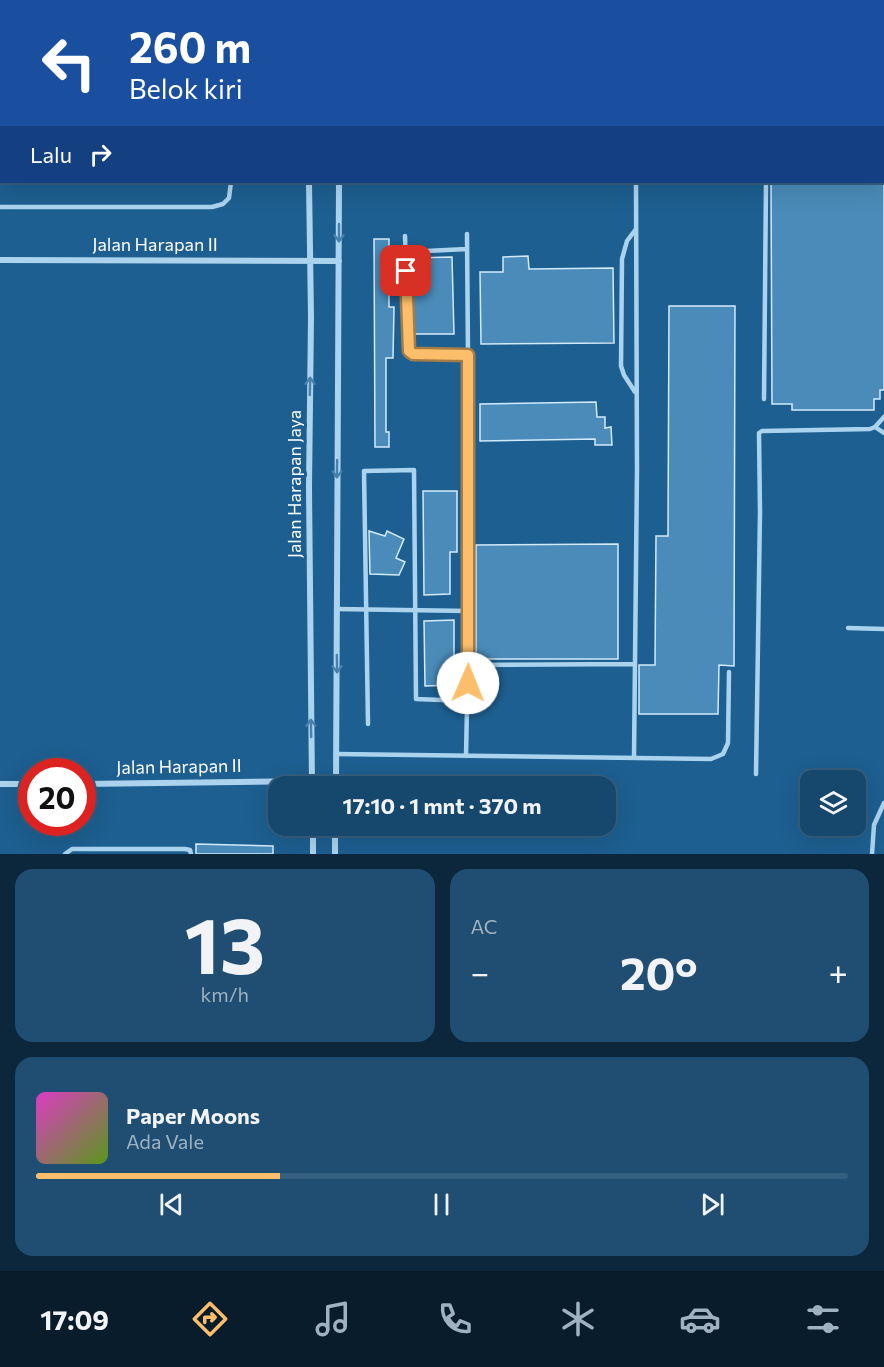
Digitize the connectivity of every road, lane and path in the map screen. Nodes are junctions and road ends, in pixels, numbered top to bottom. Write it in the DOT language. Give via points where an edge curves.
graph roads {
  1 [pos="231,183"];
  2 [pos="309,183"];
  3 [pos="339,183"];
  4 [pos="636,183"];
  5 [pos="766,183"];
  6 [pos="0,207"];
  7 [pos="636,229"];
  8 [pos="467,234"];
  9 [pos="405,236"];
  10 [pos="467,249"];
  11 [pos="405,252"];
  12 [pos="0,260"];
  13 [pos="311,261"];
  14 [pos="339,261"];
  15 [pos="468,355"];
  16 [pos="636,392"];
  17 [pos="764,399"];
  18 [pos="884,417"];
  19 [pos="875,427"];
  20 [pos="884,433"];
  21 [pos="336,609"];
  22 [pos="366,610"];
  23 [pos="415,610"];
  24 [pos="469,611"];
  25 [pos="848,628"];
  26 [pos="884,629"];
  27 [pos="636,664"];
  28 [pos="468,665"];
  29 [pos="729,672"];
  30 [pos="467,701"];
  31 [pos="368,724"];
  32 [pos="336,754"];
  33 [pos="466,756"];
  34 [pos="634,758"];
  35 [pos="756,774"];
  36 [pos="311,776"];
  37 [pos="336,776"];
  38 [pos="96,783"];
  39 [pos="0,784"];
  40 [pos="18,784"];
  41 [pos="268,784"];
  42 [pos="884,803"];
  43 [pos="313,836"];
  44 [pos="335,836"];
  45 [pos="65,854"];
  46 [pos="191,854"];
  47 [pos="313,854"];
  48 [pos="335,854"];
  49 [pos="872,854"];
  1 -- 6 [label="lane" via="229,198 212,207"];
  2 -- 13 [label="street, Jalan Harapan Jaya"];
  3 -- 14 [label="street, one-way"];
  4 -- 7 [label="lane"];
  5 -- 17 [label="lane"];
  7 -- 16 [label="lane"];
  7 -- 16 [label="lane" via="627,241 622,259 621,366"];
  8 -- 10 [label="lane"];
  9 -- 11 [label="lane"];
  10 -- 11 [label="lane"];
  10 -- 15 [label="lane"];
  11 -- 15 [label="lane" via="409,351"];
  12 -- 13 [label="street, Jalan Harapan II"];
  13 -- 14 [label="street, Jalan Harapan II"];
  36 -- 13 [label="street, Jalan Harapan Jaya, one-way"];
  14 -- 21 [label="street, one-way"];
  15 -- 24 [label="lane"];
  16 -- 27 [label="lane"];
  18 -- 19 [label="lane"];
  19 -- 20 [label="lane"];
  19 -- 35 [label="lane" via="759,433"];
  21 -- 22 [label="lane"];
  21 -- 32 [label="street, one-way"];
  22 -- 23 [label="lane"];
  22 -- 23 [label="lane" via="364,471 414,470"];
  22 -- 31 [label="lane"];
  23 -- 24 [label="lane"];
  23 -- 30 [label="lane" via="416,699"];
  24 -- 28 [label="lane"];
  25 -- 26 [label="lane"];
  27 -- 28 [label="lane"];
  27 -- 34 [label="lane"];
  28 -- 30 [label="lane"];
  29 -- 34 [label="lane" via="728,743 723,754 711,759"];
  30 -- 33 [label="lane"];
  32 -- 33 [label="lane"];
  32 -- 37 [label="street"];
  33 -- 34 [label="lane"];
  38 -- 41 [label="street, Jalan Harapan II"];
  39 -- 40 [label="street"];
  42 -- 49 [label="lane" via="874,825"];
  43 -- 47 [label="street"];
  44 -- 48 [label="street"];
  45 -- 46 [label="lane" via="72,849 185,849"];
}
